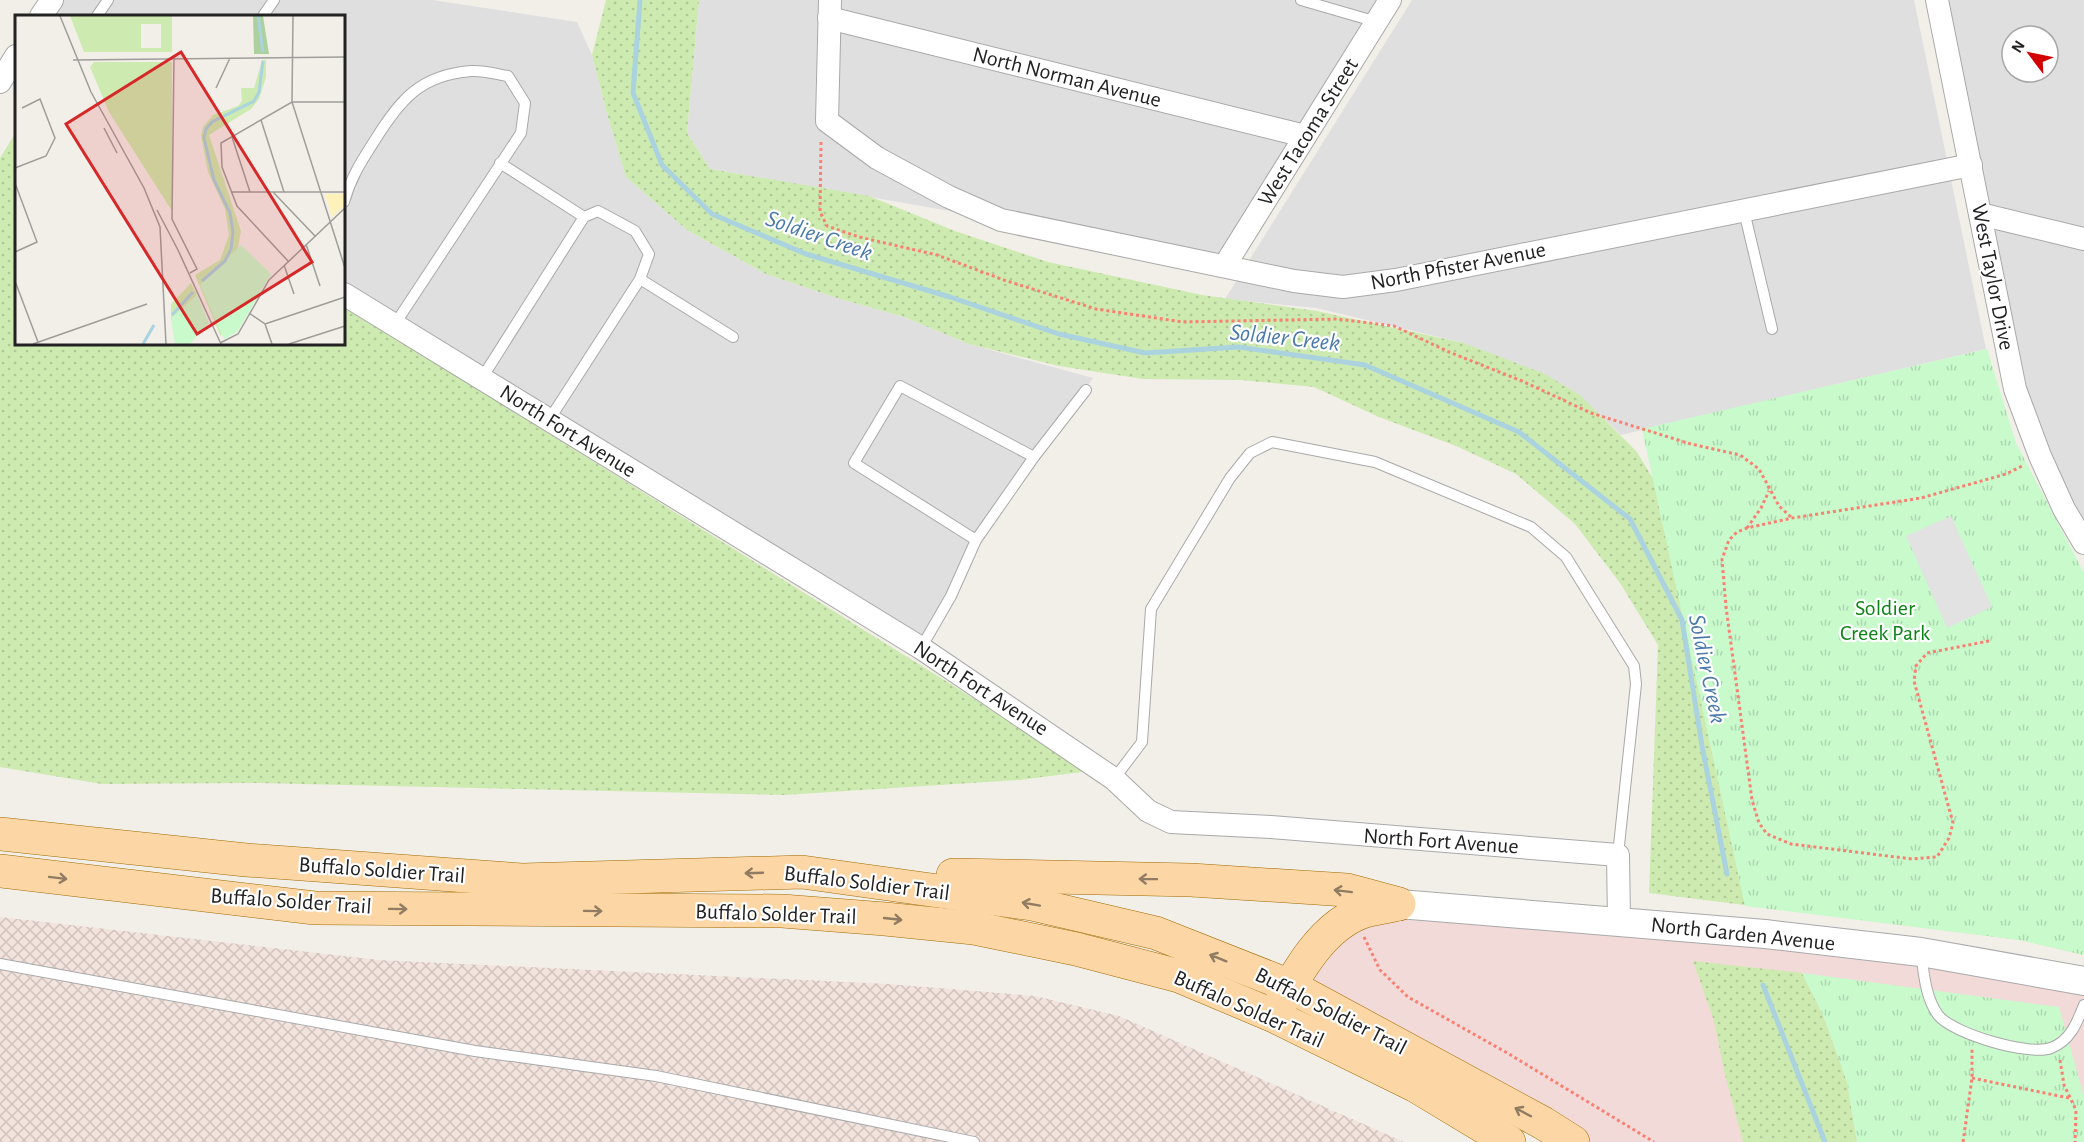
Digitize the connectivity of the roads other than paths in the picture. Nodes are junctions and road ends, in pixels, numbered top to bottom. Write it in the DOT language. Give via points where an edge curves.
graph roads {
  1 [pos="52,0"];
  2 [pos="108,0"];
  3 [pos="274,0"];
  4 [pos="1301,0"];
  5 [pos="1390,0"];
  6 [pos="1937,0"];
  7 [pos="829,9"];
  8 [pos="42,15"];
  9 [pos="99,15"];
  10 [pos="264,15"];
  11 [pos="1377,22"];
  12 [pos="15,58"];
  13 [pos="5,79"];
  14 [pos="1305,136"];
  15 [pos="500,164"];
  16 [pos="1971,165"];
  17 [pos="345,199"];
  18 [pos="1744,210"];
  19 [pos="1980,214"];
  20 [pos="584,216"];
  21 [pos="2084,239"];
  22 [pos="1225,265"];
  23 [pos="640,279"];
  24 [pos="345,295"];
  25 [pos="395,324"];
  26 [pos="1772,329"];
  27 [pos="734,337"];
  28 [pos="482,378"];
  29 [pos="1086,390"];
  30 [pos="549,420"];
  31 [pos="1034,457"];
  32 [pos="976,540"];
  33 [pos="2084,543"];
  34 [pos="921,648"];
  35 [pos="1114,778"];
  36 [pos="0,834"];
  37 [pos="1618,855"];
  38 [pos="0,871"];
  39 [pos="802,872"];
  40 [pos="1400,904"];
  41 [pos="1619,922"];
  42 [pos="1921,952"];
  43 [pos="0,964"];
  44 [pos="2084,981"];
  45 [pos="1290,986"];
  46 [pos="2084,1005"];
  47 [pos="1274,1016"];
  48 [pos="974,1142"];
  49 [pos="1509,1142"];
  50 [pos="1573,1142"];
  1 -- 8 [label="street"];
  2 -- 9 [label="lane"];
  3 -- 10 [label="lane"];
  4 -- 11 [label="lane"];
  5 -- 11 [label="street, West Tacoma Street"];
  6 -- 16 [label="street, West Taylor Drive"];
  7 -- 14 [label="street, North Norman Avenue"];
  7 -- 22 [label="street, North Pfister Avenue" via="827,121 877,158 1001,220"];
  11 -- 14 [label="street, West Tacoma Street"];
  12 -- 13 [label="street"];
  14 -- 22 [label="street, West Tacoma Street"];
  15 -- 17 [label="lane" via="521,133 525,103 508,76 473,71 443,76 415,89 389,117 351,179"];
  15 -- 20 [label="lane"];
  15 -- 25 [label="lane"];
  16 -- 18 [label="street, North Pfister Avenue"];
  16 -- 19 [label="street, West Taylor Drive"];
  18 -- 22 [label="street, North Pfister Avenue" via="1344,287 1294,281"];
  18 -- 26 [label="lane"];
  19 -- 21 [label="street"];
  19 -- 33 [label="street, West Taylor Drive" via="2015,389 2040,456"];
  20 -- 23 [label="lane" via="598,211 634,231 649,254"];
  20 -- 28 [label="lane"];
  23 -- 27 [label="lane"];
  23 -- 30 [label="lane"];
  24 -- 25 [label="street, North Fort Avenue"];
  25 -- 28 [label="street, North Fort Avenue"];
  28 -- 30 [label="street, North Fort Avenue"];
  29 -- 31 [label="lane"];
  30 -- 34 [label="street, North Fort Avenue"];
  31 -- 32 [label="lane"];
  31 -- 32 [label="lane" via="900,386 854,463"];
  32 -- 34 [label="lane" via="951,596"];
  34 -- 35 [label="street, North Fort Avenue"];
  35 -- 37 [label="street, North Fort Avenue" via="1148,811 1171,822"];
  35 -- 37 [label="lane" via="1142,742 1151,609 1230,478 1250,453 1272,442 1375,462 1531,527 1566,557 1634,666 1636,684"];
  39 -- 36 [label="main road, Buffalo Soldier Trail, one-way" via="522,880 246,860"];
  37 -- 41 [label="street"];
  38 -- 47 [label="main road, Buffalo Solder Trail, one-way" via="315,908 782,911 974,928 1179,976"];
  40 -- 39 [label="main road, one-way" via="1347,890 1191,880"];
  45 -- 39 [label="main road, Buffalo Soldier Trail, one-way" via="1156,933 1032,904"];
  40 -- 41 [label="street, North Garden Avenue"];
  40 -- 45 [label="main road" via="1364,911 1342,923 1320,942"];
  41 -- 42 [label="street, North Garden Avenue"];
  42 -- 44 [label="street, North Garden Avenue"];
  42 -- 46 [label="lane" via="1927,990 1939,1016 1966,1034 2015,1047 2050,1049 2067,1039"];
  43 -- 48 [label="lane" via="475,1051 656,1076"];
  45 -- 47 [label="main road"];
  50 -- 45 [label="main road, Buffalo Soldier Trail, one-way"];
  47 -- 49 [label="main road, Buffalo Solder Trail" via="1416,1086"];
}
